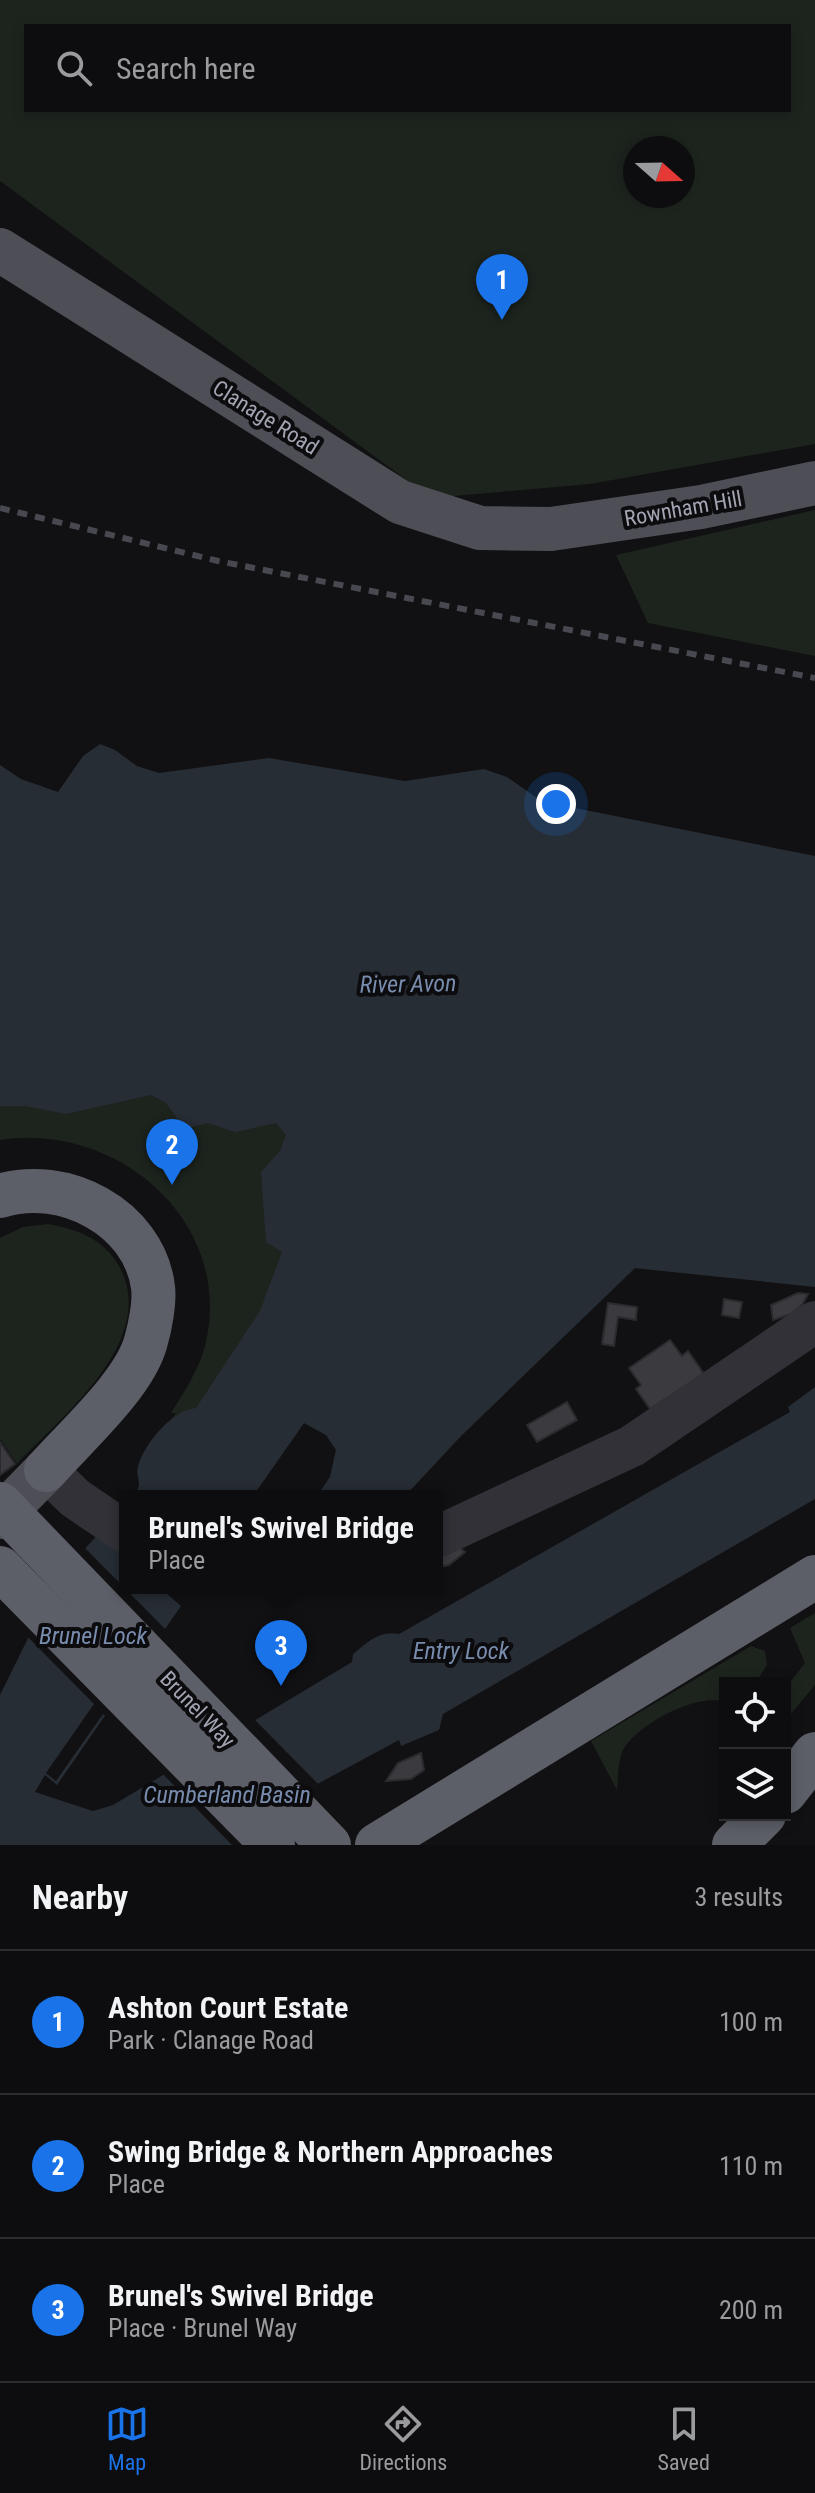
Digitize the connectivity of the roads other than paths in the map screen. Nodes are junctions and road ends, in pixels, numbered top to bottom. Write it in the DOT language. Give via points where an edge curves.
graph roads {
  1 [pos="0,250"];
  2 [pos="815,483"];
  3 [pos="551,529"];
  4 [pos="5,1197"];
  5 [pos="815,1322"];
  6 [pos="60,1484"];
  7 [pos="0,1504"];
  8 [pos="0,1517"];
  9 [pos="119,1528"];
  10 [pos="443,1534"];
  11 [pos="1,1570"];
  12 [pos="815,1577"];
  13 [pos="815,1754"];
  14 [pos="791,1784"];
  15 [pos="758,1821"];
  16 [pos="273,1845"];
  17 [pos="329,1845"];
  18 [pos="377,1845"];
  19 [pos="734,1845"];
  1 -- 3 [label="main road, Clanage Road" via="400,502 480,528"];
  2 -- 3 [label="main road, Rownham Hill" via="701,507"];
  4 -- 6 [label="highway" via="52,1190 88,1201 117,1222 142,1254 153,1288 146,1343"];
  5 -- 10 [label="lane" via="632,1446"];
  6 -- 8 [label="main road"];
  6 -- 9 [label="lane"];
  7 -- 17 [label="highway, Brunel Way, bridge"];
  11 -- 16 [label="highway, Brunel Way"];
  12 -- 18 [label="highway"];
  13 -- 14 [label="highway"];
  15 -- 19 [label="highway"];
}
